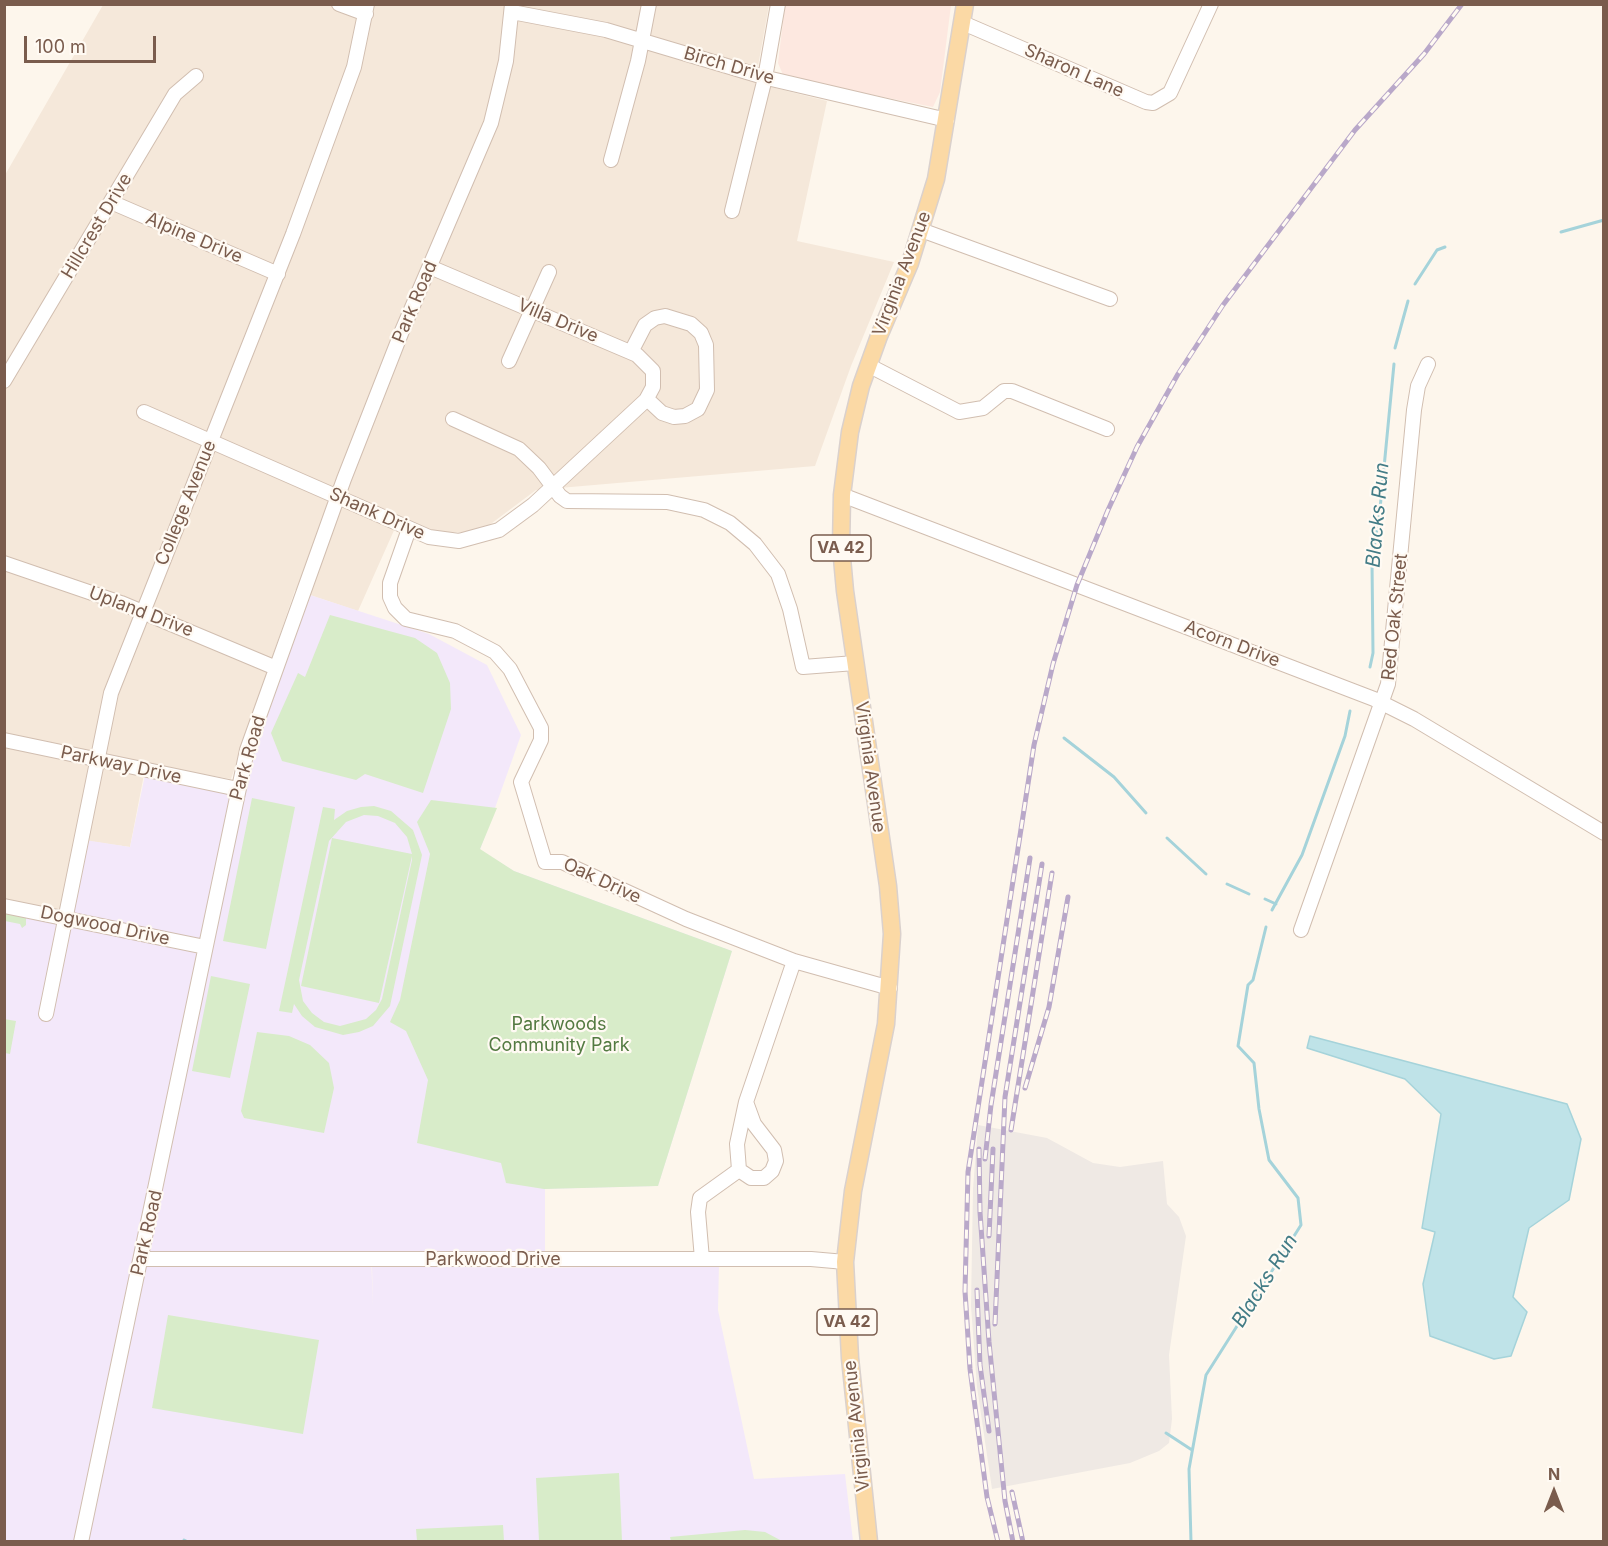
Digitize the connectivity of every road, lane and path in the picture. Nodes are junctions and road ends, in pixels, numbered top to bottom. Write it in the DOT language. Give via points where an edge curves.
graph roads {
  1 [pos="339,4"];
  2 [pos="649,4"];
  3 [pos="778,4"];
  4 [pos="965,4"];
  5 [pos="1211,4"];
  6 [pos="512,8"];
  7 [pos="367,9"];
  8 [pos="963,23"];
  9 [pos="643,41"];
  10 [pos="196,76"];
  11 [pos="765,78"];
  12 [pos="947,120"];
  13 [pos="611,160"];
  14 [pos="111,202"];
  15 [pos="732,212"];
  16 [pos="921,230"];
  17 [pos="430,267"];
  18 [pos="549,272"];
  19 [pos="278,274"];
  20 [pos="1110,299"];
  21 [pos="532,311"];
  22 [pos="631,352"];
  23 [pos="510,361"];
  24 [pos="1428,364"];
  25 [pos="868,365"];
  26 [pos="4,381"];
  27 [pos="647,399"];
  28 [pos="144,412"];
  29 [pos="453,419"];
  30 [pos="1107,429"];
  31 [pos="210,442"];
  32 [pos="552,487"];
  33 [pos="842,495"];
  34 [pos="339,498"];
  35 [pos="409,529"];
  36 [pos="4,562"];
  37 [pos="142,611"];
  38 [pos="855,663"];
  39 [pos="276,668"];
  40 [pos="1382,703"];
  41 [pos="4,740"];
  42 [pos="96,759"];
  43 [pos="238,789"];
  44 [pos="1604,833"];
  45 [pos="4,906"];
  46 [pos="64,918"];
  47 [pos="1301,930"];
  48 [pos="205,947"];
  49 [pos="794,961"];
  50 [pos="890,988"];
  51 [pos="46,1014"];
  52 [pos="746,1102"];
  53 [pos="739,1170"];
  54 [pos="142,1259"];
  55 [pos="702,1259"];
  56 [pos="844,1262"];
  57 [pos="81,1542"];
  58 [pos="869,1542"];
  1 -- 7 [label="street"];
  2 -- 9 [label="street"];
  3 -- 11 [label="street"];
  4 -- 8 [label="main road, Virginia Avenue / VA 42"];
  5 -- 8 [label="street, Sharon Lane" via="1177,81 1165,98 1146,102"];
  6 -- 9 [label="street, Birch Drive"];
  6 -- 17 [label="street, Park Road" via="502,85 491,123"];
  7 -- 19 [label="street, College Avenue" via="344,96"];
  8 -- 12 [label="main road, Virginia Avenue / VA 42"];
  9 -- 11 [label="street, Birch Drive"];
  9 -- 13 [label="street"];
  10 -- 14 [label="street, Hillcrest Drive" via="175,94"];
  11 -- 12 [label="street, Birch Drive"];
  11 -- 15 [label="street"];
  12 -- 16 [label="main road, Virginia Avenue / VA 42"];
  14 -- 19 [label="street, Alpine Drive"];
  14 -- 26 [label="street, Hillcrest Drive"];
  16 -- 20 [label="street"];
  16 -- 25 [label="main road, Virginia Avenue / VA 42"];
  17 -- 21 [label="street, Villa Drive"];
  17 -- 34 [label="street, Park Road"];
  18 -- 21 [label="street"];
  19 -- 31 [label="street, College Avenue"];
  21 -- 22 [label="street, Villa Drive"];
  21 -- 23 [label="street"];
  22 -- 27 [label="street, Villa Drive" via="653,371 654,387"];
  22 -- 27 [label="street" via="645,325 665,316 691,324 706,345 707,390 698,408 688,415 674,417 662,413"];
  24 -- 40 [label="street, Red Oak Street" via="1418,386 1414,410 1393,653"];
  25 -- 30 [label="street" via="959,412 983,408 1004,391 1012,391"];
  25 -- 33 [label="main road, Virginia Avenue / VA 42" via="850,432"];
  27 -- 32 [label="street, Shank Drive"];
  28 -- 31 [label="street, Shank Drive"];
  29 -- 32 [label="street" via="515,446 539,468"];
  31 -- 34 [label="street, Shank Drive"];
  31 -- 37 [label="street, College Avenue"];
  32 -- 35 [label="street, Shank Drive" via="508,524 480,537 442,540"];
  32 -- 38 [label="street" via="570,502 667,502 704,510 730,523 755,544 778,574 803,667"];
  33 -- 38 [label="main road, Virginia Avenue / VA 42" via="842,560"];
  33 -- 40 [label="street, Acorn Drive"];
  34 -- 35 [label="street, Shank Drive"];
  34 -- 39 [label="street, Park Road"];
  35 -- 49 [label="street, Oak Drive" via="390,580 395,608 406,619 455,631 495,652 510,669 541,728 541,740 521,782 545,862 562,862 686,919"];
  36 -- 37 [label="street, Upland Drive"];
  37 -- 39 [label="street, Upland Drive"];
  37 -- 42 [label="street, College Avenue" via="111,693"];
  38 -- 50 [label="main road, Virginia Avenue / VA 42" via="889,898"];
  39 -- 43 [label="street, Park Road"];
  40 -- 44 [label="street, Acorn Drive"];
  40 -- 47 [label="street, Red Oak Street"];
  41 -- 42 [label="street, Parkway Drive"];
  42 -- 43 [label="street, Parkway Drive"];
  42 -- 46 [label="street, College Avenue"];
  43 -- 48 [label="street, Park Road"];
  45 -- 46 [label="street, Dogwood Drive"];
  46 -- 48 [label="street, Dogwood Drive"];
  46 -- 51 [label="street, College Avenue"];
  48 -- 54 [label="street, Park Road"];
  49 -- 50 [label="street, Oak Drive"];
  49 -- 52 [label="street"];
  50 -- 56 [label="main road, Virginia Avenue / VA 42"];
  52 -- 53 [label="street" via="737,1144"];
  52 -- 53 [label="street" via="754,1124 774,1150 776,1161 764,1178 751,1178"];
  53 -- 55 [label="street" via="700,1198"];
  54 -- 55 [label="street, Parkwood Drive"];
  54 -- 57 [label="street, Park Road"];
  55 -- 56 [label="street, Parkwood Drive"];
  56 -- 58 [label="main road, Virginia Avenue / VA 42"];
}
